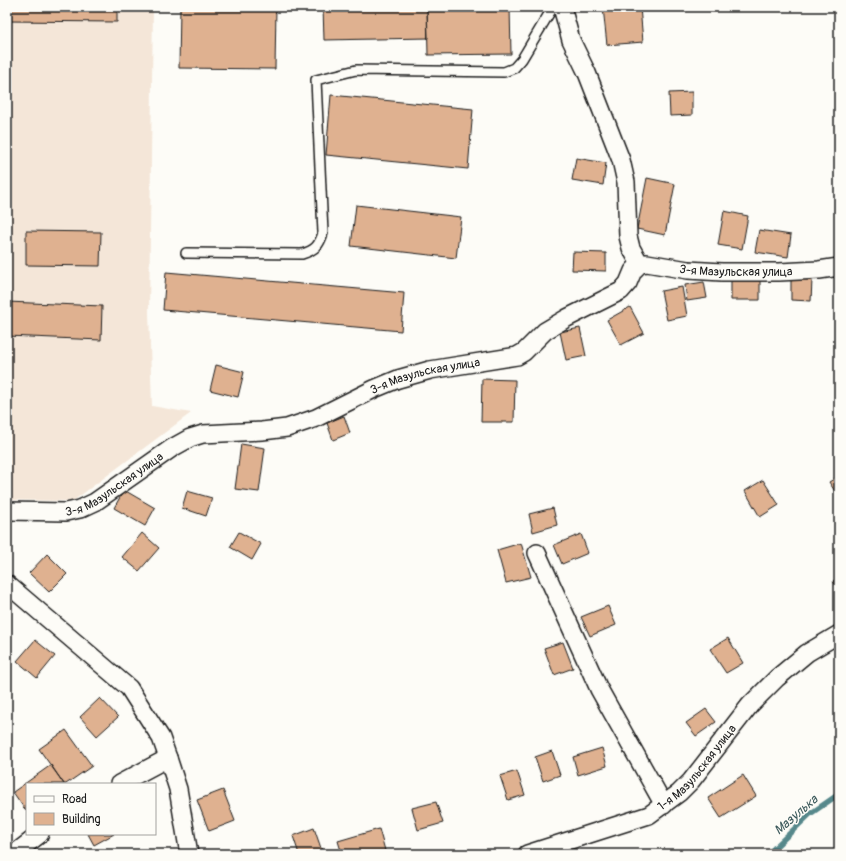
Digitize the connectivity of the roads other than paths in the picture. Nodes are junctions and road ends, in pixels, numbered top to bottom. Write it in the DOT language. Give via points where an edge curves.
graph roads {
  1 [pos="553,7"];
  2 [pos="562,7"];
  3 [pos="186,253"];
  4 [pos="640,264"];
  5 [pos="839,267"];
  6 [pos="7,511"];
  7 [pos="537,553"];
  8 [pos="7,584"];
  9 [pos="839,634"];
  10 [pos="168,758"];
  11 [pos="121,783"];
  12 [pos="664,805"];
  13 [pos="39,835"];
  14 [pos="14,854"];
  15 [pos="189,854"];
  16 [pos="527,854"];
  1 -- 3 [label="lane" via="522,59 514,68 504,72 356,70 316,80 323,233 320,242 313,251 302,254"];
  2 -- 4 [label="street" via="571,40 587,73 621,160 626,182 628,236"];
  4 -- 5 [label="street, 3-я Мазульская улица" via="722,272 779,272"];
  4 -- 6 [label="street, 3-я Мазульская улица" via="621,291 545,331 524,352 516,356 430,370 398,379 316,418 287,428 203,434 190,438 95,502 80,509 66,512"];
  7 -- 12 [label="street" via="600,689"];
  8 -- 10 [label="street" via="129,688 161,738"];
  9 -- 12 [label="street, 1-я Мазульская улица" via="807,653 777,678 750,705 691,781"];
  10 -- 11 [label="street"];
  10 -- 15 [label="street" via="178,789"];
  12 -- 16 [label="street, 1-я Мазульская улица" via="649,815"];
  13 -- 14 [label="street"];
}
